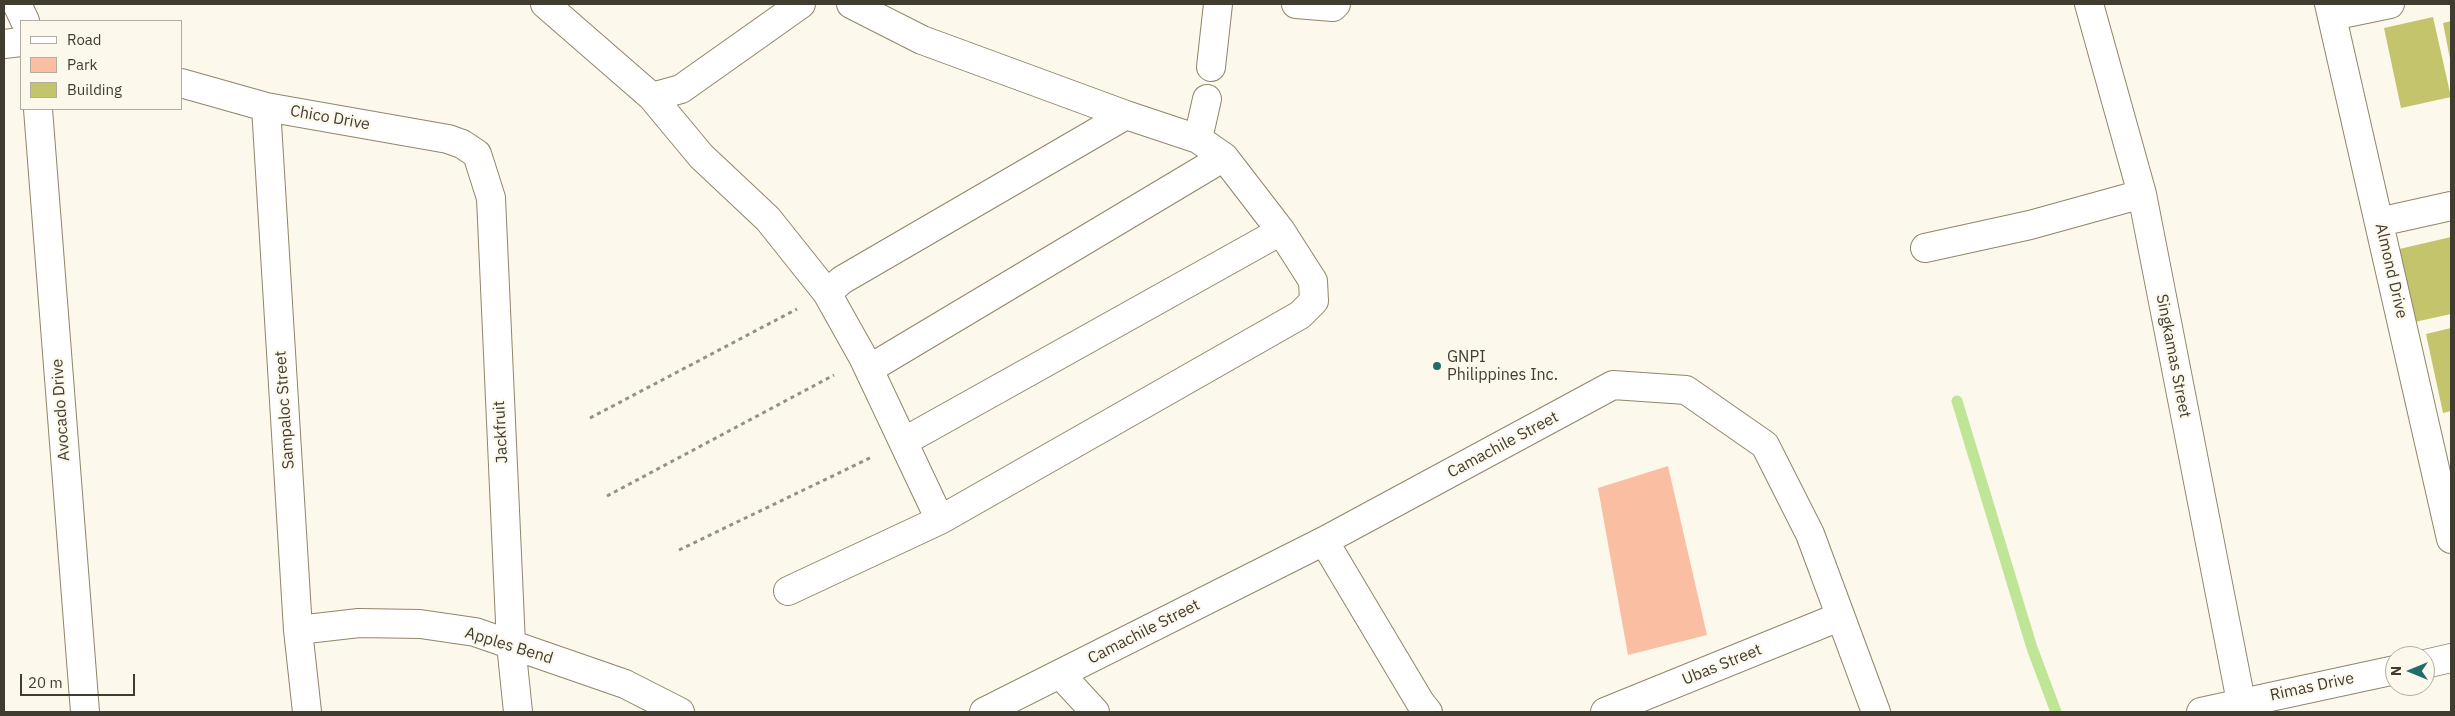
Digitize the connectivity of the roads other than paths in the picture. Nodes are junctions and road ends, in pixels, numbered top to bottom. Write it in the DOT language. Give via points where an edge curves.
graph roads {
  1 [pos="17,4"];
  2 [pos="544,4"];
  3 [pos="801,4"];
  4 [pos="852,4"];
  5 [pos="1218,4"];
  6 [pos="1296,4"];
  7 [pos="1336,4"];
  8 [pos="2088,4"];
  9 [pos="2390,4"];
  10 [pos="2331,10"];
  11 [pos="24,20"];
  12 [pos="20,42"];
  13 [pos="4,44"];
  14 [pos="1211,67"];
  15 [pos="182,83"];
  16 [pos="652,97"];
  17 [pos="1207,99"];
  18 [pos="266,107"];
  19 [pos="38,110"];
  20 [pos="1126,115"];
  21 [pos="1198,139"];
  22 [pos="477,154"];
  23 [pos="1224,157"];
  24 [pos="2142,194"];
  25 [pos="2451,206"];
  26 [pos="2379,222"];
  27 [pos="1281,231"];
  28 [pos="1925,248"];
  29 [pos="827,293"];
  30 [pos="866,364"];
  31 [pos="903,442"];
  32 [pos="2441,446"];
  33 [pos="940,520"];
  34 [pos="2451,539"];
  35 [pos="1324,541"];
  36 [pos="788,591"];
  37 [pos="1839,617"];
  38 [pos="298,630"];
  39 [pos="511,644"];
  40 [pos="2451,658"];
  41 [pos="2435,662"];
  42 [pos="2385,672"];
  43 [pos="1060,674"];
  44 [pos="2242,707"];
  45 [pos="85,712"];
  46 [pos="307,712"];
  47 [pos="518,712"];
  48 [pos="680,712"];
  49 [pos="984,712"];
  50 [pos="1095,712"];
  51 [pos="1428,712"];
  52 [pos="1605,712"];
  53 [pos="1876,712"];
  54 [pos="2201,712"];
  1 -- 11 [label="street"];
  2 -- 16 [label="street"];
  3 -- 16 [label="street" via="681,89"];
  4 -- 20 [label="street" via="922,40"];
  5 -- 14 [label="street"];
  6 -- 7 [label="street" via="1333,7"];
  8 -- 24 [label="street, Singkamas Street"];
  9 -- 10 [label="street"];
  10 -- 26 [label="street, Almond Drive"];
  12 -- 13 [label="street"];
  15 -- 18 [label="street, Chico Drive"];
  16 -- 29 [label="street" via="701,156 768,219"];
  17 -- 21 [label="street"];
  18 -- 22 [label="street, Chico Drive" via="448,139"];
  18 -- 38 [label="street, Sampaloc Street"];
  19 -- 45 [label="street, Avocado Drive"];
  20 -- 21 [label="street"];
  20 -- 29 [label="street" via="842,280"];
  21 -- 23 [label="street"];
  22 -- 39 [label="street, Jackfruit" via="491,198"];
  23 -- 27 [label="street"];
  23 -- 30 [label="street"];
  24 -- 28 [label="street" via="2030,225"];
  24 -- 44 [label="street, Singkamas Street"];
  25 -- 26 [label="street"];
  26 -- 32 [label="street, Almond Drive"];
  27 -- 31 [label="street"];
  27 -- 33 [label="street" via="1313,281 1314,301 1300,315"];
  29 -- 30 [label="street"];
  30 -- 31 [label="street"];
  31 -- 33 [label="street"];
  32 -- 34 [label="street, Almond Drive"];
  33 -- 36 [label="street"];
  35 -- 37 [label="street, Camachile Street" via="1613,385 1686,390 1765,445 1810,534"];
  35 -- 43 [label="street, Camachile Street"];
  35 -- 51 [label="street"];
  37 -- 52 [label="street, Ubas Street"];
  37 -- 53 [label="street, Camachile Street"];
  38 -- 39 [label="street, Apples Bend" via="359,622 420,624 474,632"];
  38 -- 46 [label="street, Sampaloc Street"];
  39 -- 47 [label="street, Jackfruit"];
  39 -- 48 [label="street, Apples Bend" via="626,684"];
  40 -- 41 [label="street"];
  42 -- 44 [label="street, Rimas Drive"];
  43 -- 49 [label="street, Camachile Street"];
  43 -- 50 [label="street"];
  44 -- 54 [label="street, Rimas Drive"];
}
